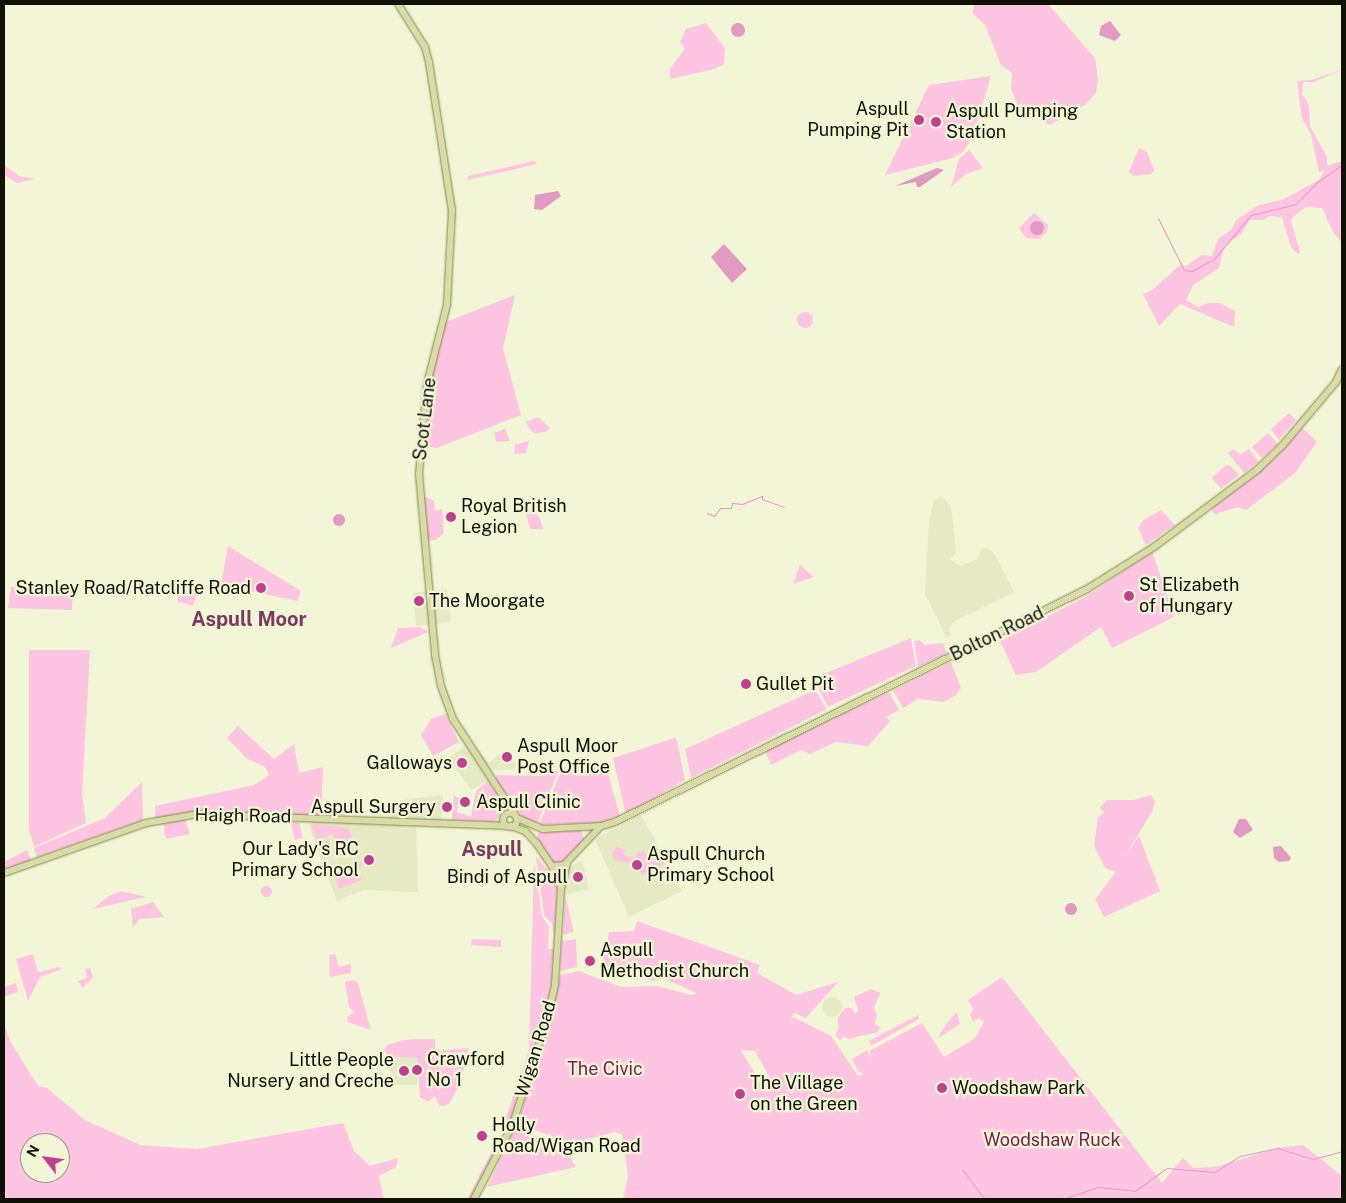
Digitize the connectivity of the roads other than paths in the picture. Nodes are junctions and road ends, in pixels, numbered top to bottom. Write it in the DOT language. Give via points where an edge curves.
graph roads {
  1 [pos="398,4"];
  2 [pos="1342,369"];
  3 [pos="505,798"];
  4 [pos="504,817"];
  5 [pos="516,817"];
  6 [pos="492,825"];
  7 [pos="509,826"];
  8 [pos="601,826"];
  9 [pos="577,828"];
  10 [pos="543,829"];
  11 [pos="585,841"];
  12 [pos="537,844"];
  13 [pos="568,862"];
  14 [pos="552,866"];
  15 [pos="4,873"];
  16 [pos="561,889"];
  17 [pos="474,1199"];
  1 -- 3 [label="main road, Scot Lane" via="425,47 429,62 452,210 447,304 427,384 419,474 434,654 453,719"];
  2 -- 8 [label="main road, Bolton Road" via="1336,382 1273,455 1128,565 1015,626"];
  3 -- 4 [label="main road"];
  3 -- 5 [label="main road, Scot Lane"];
  4 -- 5 [label="main road, Bolton Road" via="511,813"];
  4 -- 6 [label="main road"];
  4 -- 7 [label="main road"];
  5 -- 7 [label="main road"];
  5 -- 10 [label="main road, Bolton Road"];
  6 -- 7 [label="main road, Haigh Road"];
  6 -- 15 [label="main road, Haigh Road" via="198,814 146,823"];
  7 -- 12 [label="main road, Wigan Road" via="525,830"];
  8 -- 9 [label="main road, Bolton Road"];
  8 -- 11 [label="main road, Bolton Road"];
  9 -- 10 [label="main road, Bolton Road"];
  9 -- 11 [label="main road" via="585,834"];
  10 -- 12 [label="main road" via="536,834"];
  11 -- 13 [label="main road, Bolton Road"];
  12 -- 14 [label="main road, Wigan Road"];
  13 -- 14 [label="main road" via="560,867"];
  13 -- 16 [label="main road, Wigan Road"];
  14 -- 16 [label="main road, Wigan Road"];
  16 -- 17 [label="main road, Wigan Road" via="555,984 547,1020 512,1126"];
}
